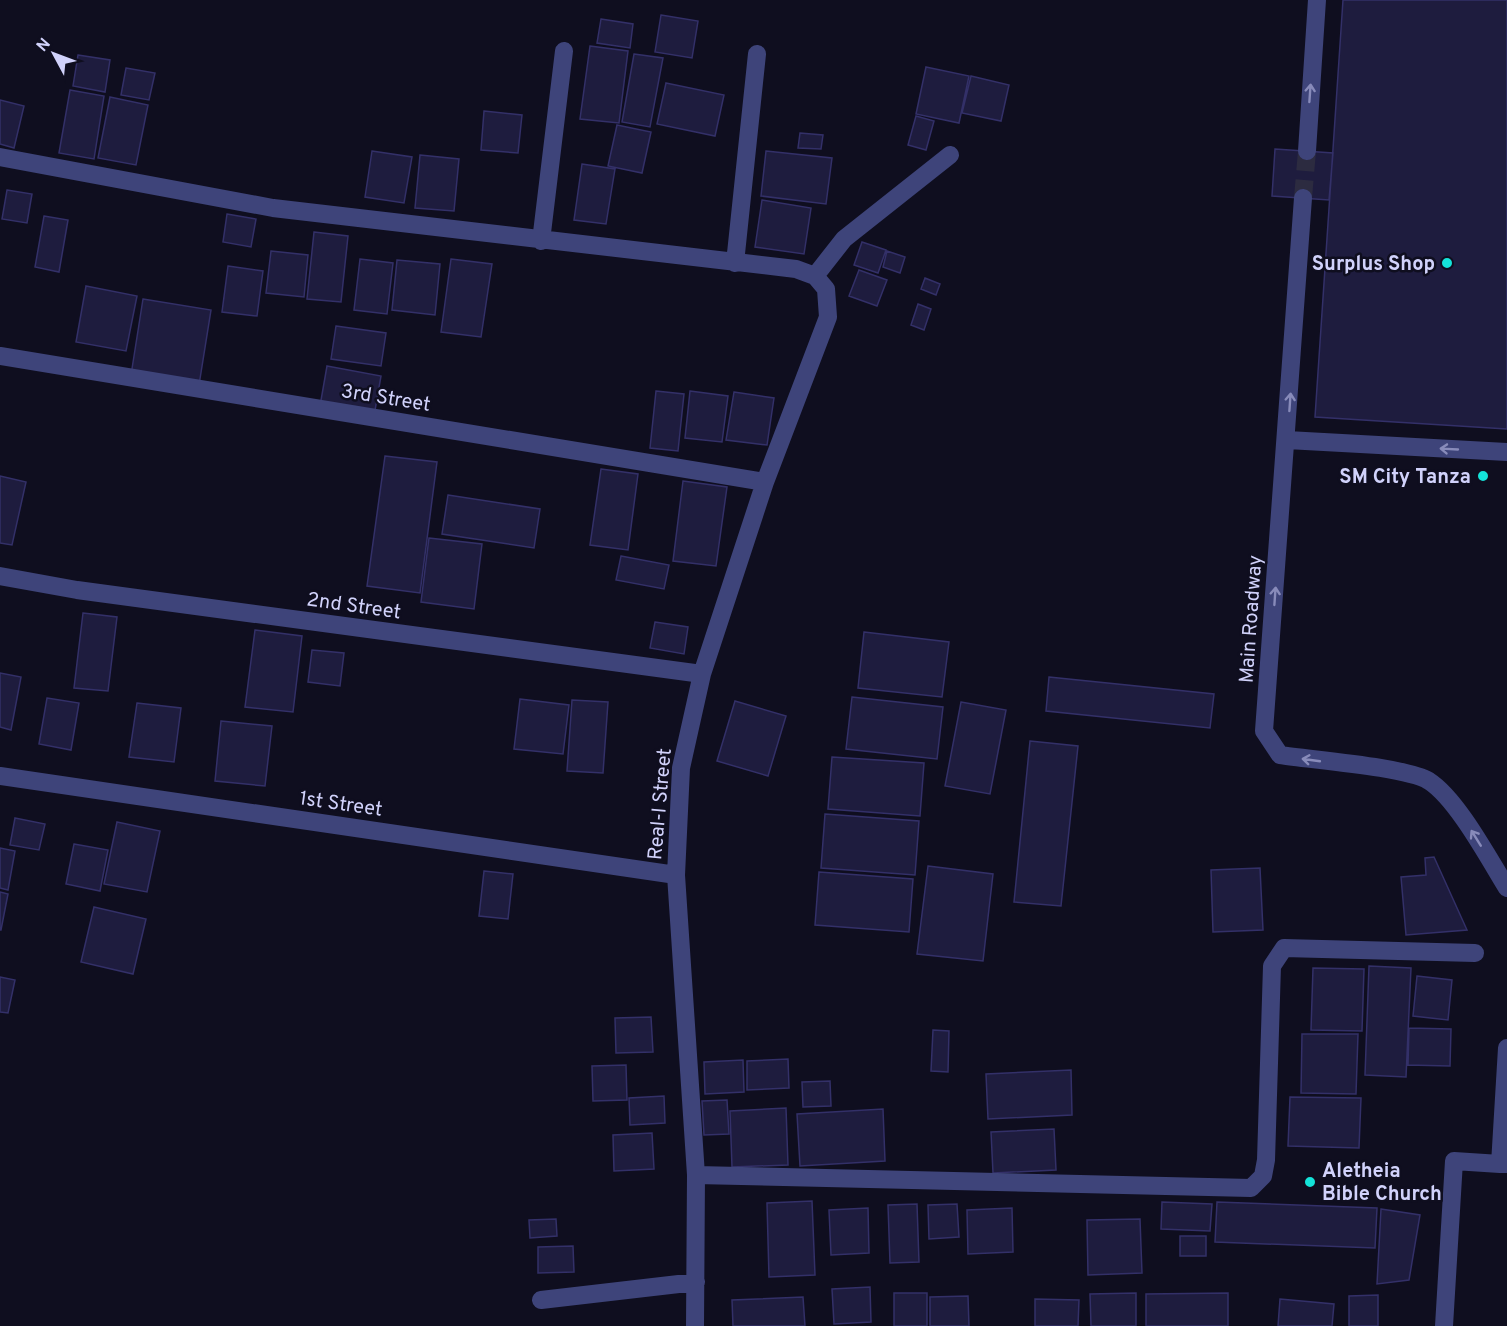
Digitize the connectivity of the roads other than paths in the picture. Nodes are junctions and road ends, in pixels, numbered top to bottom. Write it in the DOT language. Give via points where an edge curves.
graph roads {
  1 [pos="1317,0"];
  2 [pos="564,51"];
  3 [pos="757,54"];
  4 [pos="1306,151"];
  5 [pos="950,155"];
  6 [pos="0,157"];
  7 [pos="1303,198"];
  8 [pos="542,241"];
  9 [pos="735,263"];
  10 [pos="815,276"];
  11 [pos="0,356"];
  12 [pos="1287,440"];
  13 [pos="1507,452"];
  14 [pos="765,482"];
  15 [pos="0,576"];
  16 [pos="702,674"];
  17 [pos="0,777"];
  18 [pos="676,875"];
  19 [pos="1507,888"];
  20 [pos="1475,953"];
  21 [pos="1507,1048"];
  22 [pos="1503,1164"];
  23 [pos="696,1175"];
  24 [pos="696,1282"];
  25 [pos="541,1300"];
  26 [pos="695,1326"];
  27 [pos="1444,1326"];
  4 -- 1 [label="street, one-way"];
  2 -- 8 [label="street"];
  3 -- 9 [label="street"];
  5 -- 10 [label="street" via="844,240"];
  6 -- 8 [label="street" via="273,208"];
  12 -- 7 [label="street, Main Roadway, one-way"];
  8 -- 9 [label="street"];
  9 -- 10 [label="street" via="796,269"];
  10 -- 14 [label="street, Real-I Street" via="826,289 828,317"];
  11 -- 14 [label="street, 3rd Street"];
  13 -- 12 [label="street, one-way"];
  19 -- 12 [label="street, Main Roadway, one-way" via="1460,813 1429,781 1400,772 1280,755 1264,731"];
  14 -- 16 [label="street, Real-I Street"];
  15 -- 16 [label="street, 2nd Street" via="77,590"];
  16 -- 18 [label="street, Real-I Street" via="681,768"];
  17 -- 18 [label="street, 1st Street"];
  18 -- 23 [label="street, Real-I Street"];
  20 -- 23 [label="street" via="1284,948 1272,966 1266,1160 1263,1176 1251,1188"];
  21 -- 22 [label="street"];
  22 -- 27 [label="street" via="1454,1161"];
  23 -- 24 [label="street, Real-I Street"];
  24 -- 25 [label="street"];
  24 -- 26 [label="street, Real-I Street"];
}
